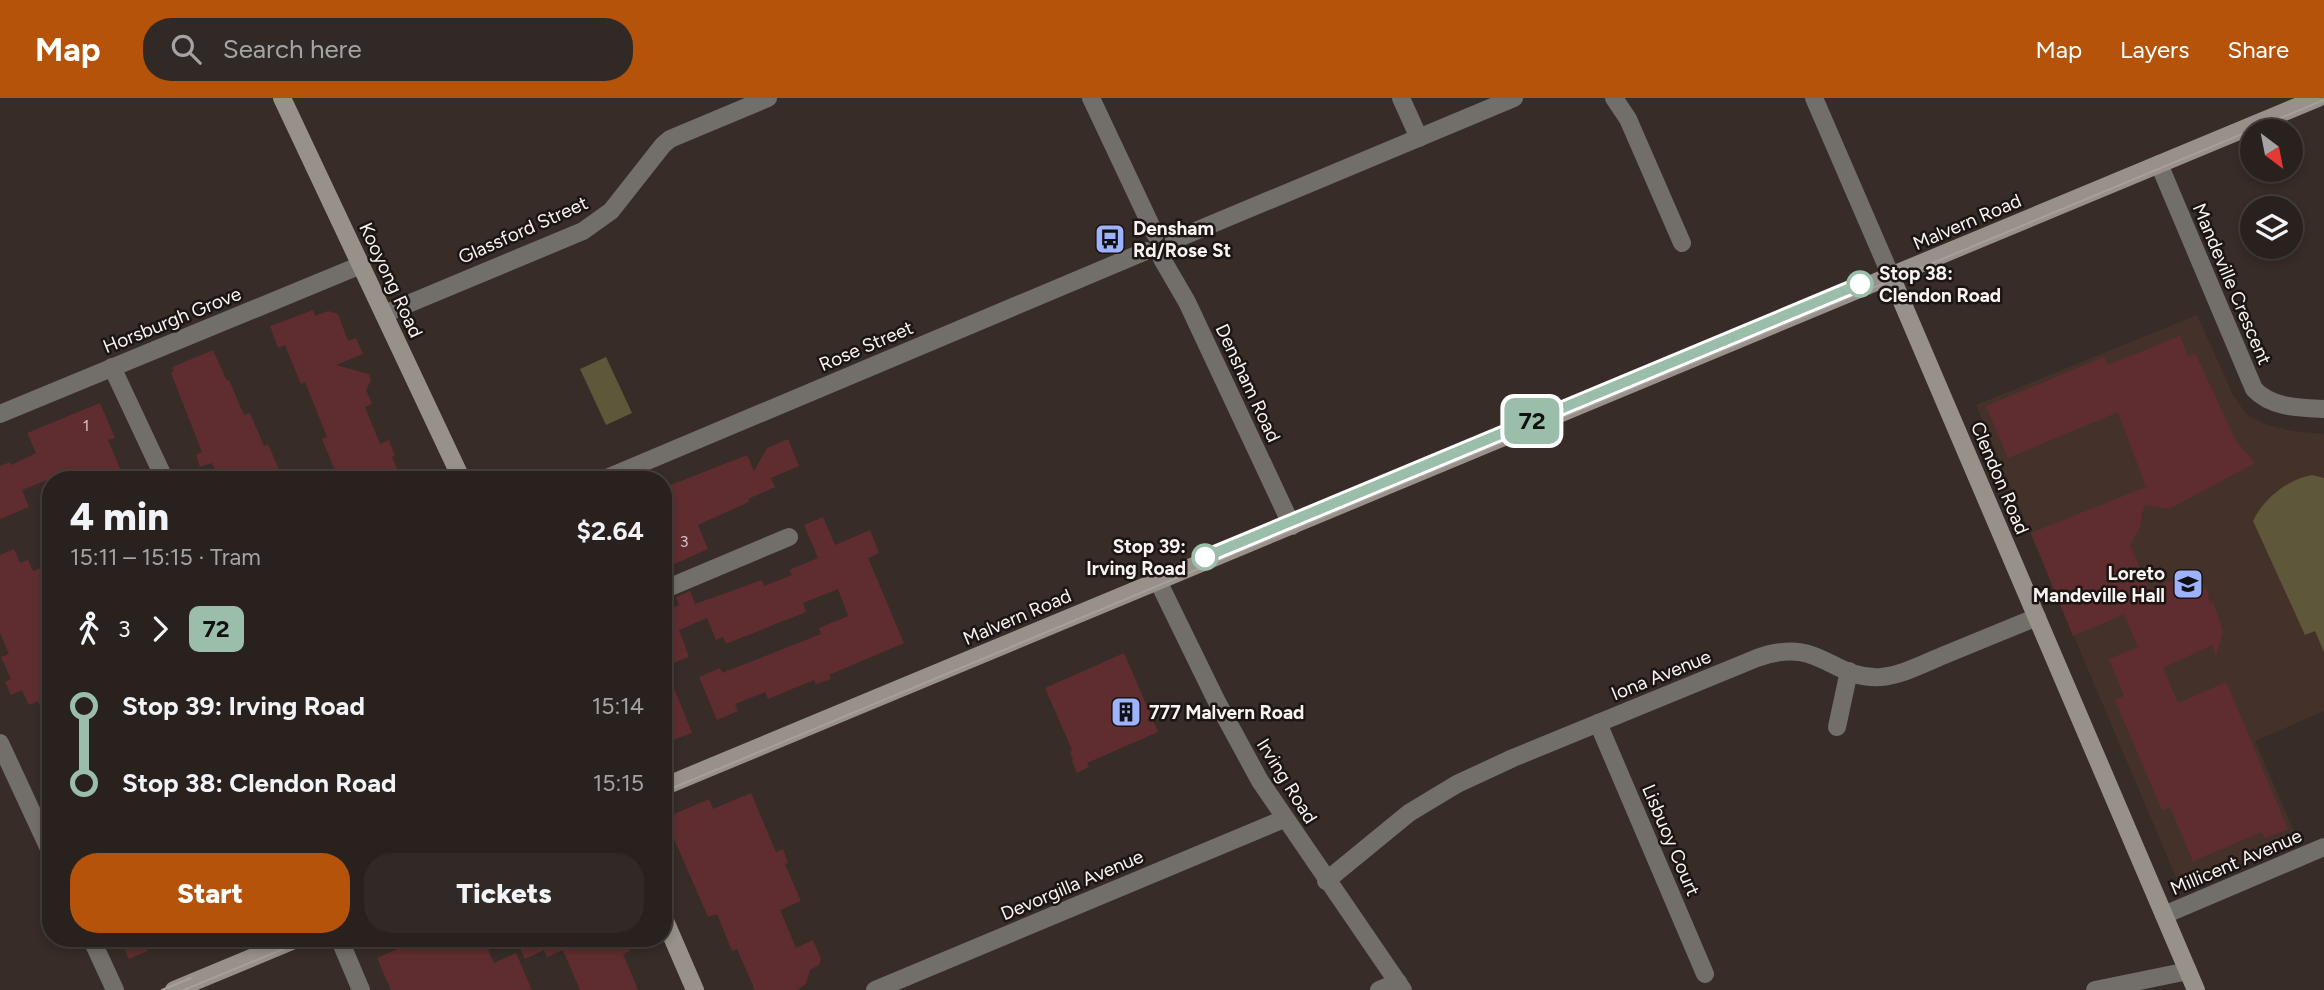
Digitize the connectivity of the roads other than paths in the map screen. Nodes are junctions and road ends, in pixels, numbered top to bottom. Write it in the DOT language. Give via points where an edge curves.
graph roads {
  1 [pos="282,98"];
  2 [pos="768,98"];
  3 [pos="1091,98"];
  4 [pos="1401,98"];
  5 [pos="1514,98"];
  6 [pos="1614,98"];
  7 [pos="1815,98"];
  8 [pos="2318,98"];
  9 [pos="1419,138"];
  10 [pos="2159,164"];
  11 [pos="1155,234"];
  12 [pos="1174,240"];
  13 [pos="1682,243"];
  14 [pos="1154,255"];
  15 [pos="361,265"];
  16 [pos="1891,276"];
  17 [pos="384,314"];
  18 [pos="112,367"];
  19 [pos="2324,409"];
  20 [pos="0,414"];
  21 [pos="161,471"];
  22 [pos="458,471"];
  23 [pos="624,471"];
  24 [pos="1292,526"];
  25 [pos="789,537"];
  26 [pos="1158,581"];
  27 [pos="672,586"];
  28 [pos="2037,617"];
  29 [pos="1849,671"];
  30 [pos="1598,723"];
  31 [pos="1837,727"];
  32 [pos="0,743"];
  33 [pos="672,783"];
  34 [pos="1284,819"];
  35 [pos="42,834"];
  36 [pos="2324,847"];
  37 [pos="1326,881"];
  38 [pos="2164,915"];
  39 [pos="672,937"];
  40 [pos="94,947"];
  41 [pos="277,947"];
  42 [pos="343,947"];
  43 [pos="2188,971"];
  44 [pos="1704,974"];
  45 [pos="1401,986"];
  46 [pos="115,990"];
  47 [pos="174,990"];
  48 [pos="361,990"];
  49 [pos="695,990"];
  50 [pos="875,990"];
  51 [pos="1379,990"];
  52 [pos="2095,990"];
  53 [pos="2196,990"];
  1 -- 15 [label="main road, Kooyong Road"];
  2 -- 17 [label="street, Glassford Street" via="670,139 611,211 583,231"];
  3 -- 11 [label="street"];
  4 -- 9 [label="street"];
  5 -- 9 [label="street"];
  6 -- 13 [label="street" via="1628,119"];
  7 -- 16 [label="street, Clendon Road"];
  8 -- 10 [label="main road, Malvern Road"];
  9 -- 12 [label="street"];
  10 -- 16 [label="main road, Malvern Road"];
  10 -- 19 [label="street, Mandeville Crescent" via="2255,389 2276,403"];
  11 -- 12 [label="street" via="1167,232"];
  11 -- 14 [label="street" via="1147,241"];
  12 -- 14 [label="street" via="1174,251"];
  14 -- 23 [label="street, Rose Street"];
  14 -- 24 [label="street, Densham Road" via="1187,302"];
  15 -- 17 [label="main road, Kooyong Road"];
  15 -- 18 [label="street, Horsburgh Grove"];
  16 -- 24 [label="main road, Malvern Road"];
  16 -- 28 [label="main road, Clendon Road"];
  17 -- 22 [label="main road, Kooyong Road"];
  18 -- 20 [label="street, Horsburgh Grove"];
  18 -- 21 [label="street"];
  24 -- 26 [label="main road, Malvern Road"];
  25 -- 27 [label="street"];
  26 -- 33 [label="main road, Malvern Road"];
  26 -- 34 [label="street, Irving Road" via="1233,732"];
  28 -- 29 [label="street, Iona Avenue" via="1900,673 1872,677"];
  28 -- 38 [label="main road, Clendon Road"];
  29 -- 30 [label="street, Iona Avenue" via="1812,654 1782,651"];
  29 -- 31 [label="street"];
  30 -- 37 [label="street, Iona Avenue" via="1457,784 1409,813"];
  30 -- 44 [label="street, Lisbuoy Court"];
  32 -- 35 [label="street"];
  34 -- 37 [label="street, Irving Road"];
  34 -- 50 [label="street, Devorgilla Avenue"];
  36 -- 38 [label="street, Millicent Avenue"];
  37 -- 45 [label="street, Irving Road"];
  38 -- 43 [label="main road, Clendon Road"];
  39 -- 49 [label="main road"];
  40 -- 46 [label="street"];
  41 -- 47 [label="main road"];
  42 -- 48 [label="street"];
  43 -- 52 [label="street"];
  43 -- 53 [label="main road, Clendon Road"];
  45 -- 51 [label="street"];
}
